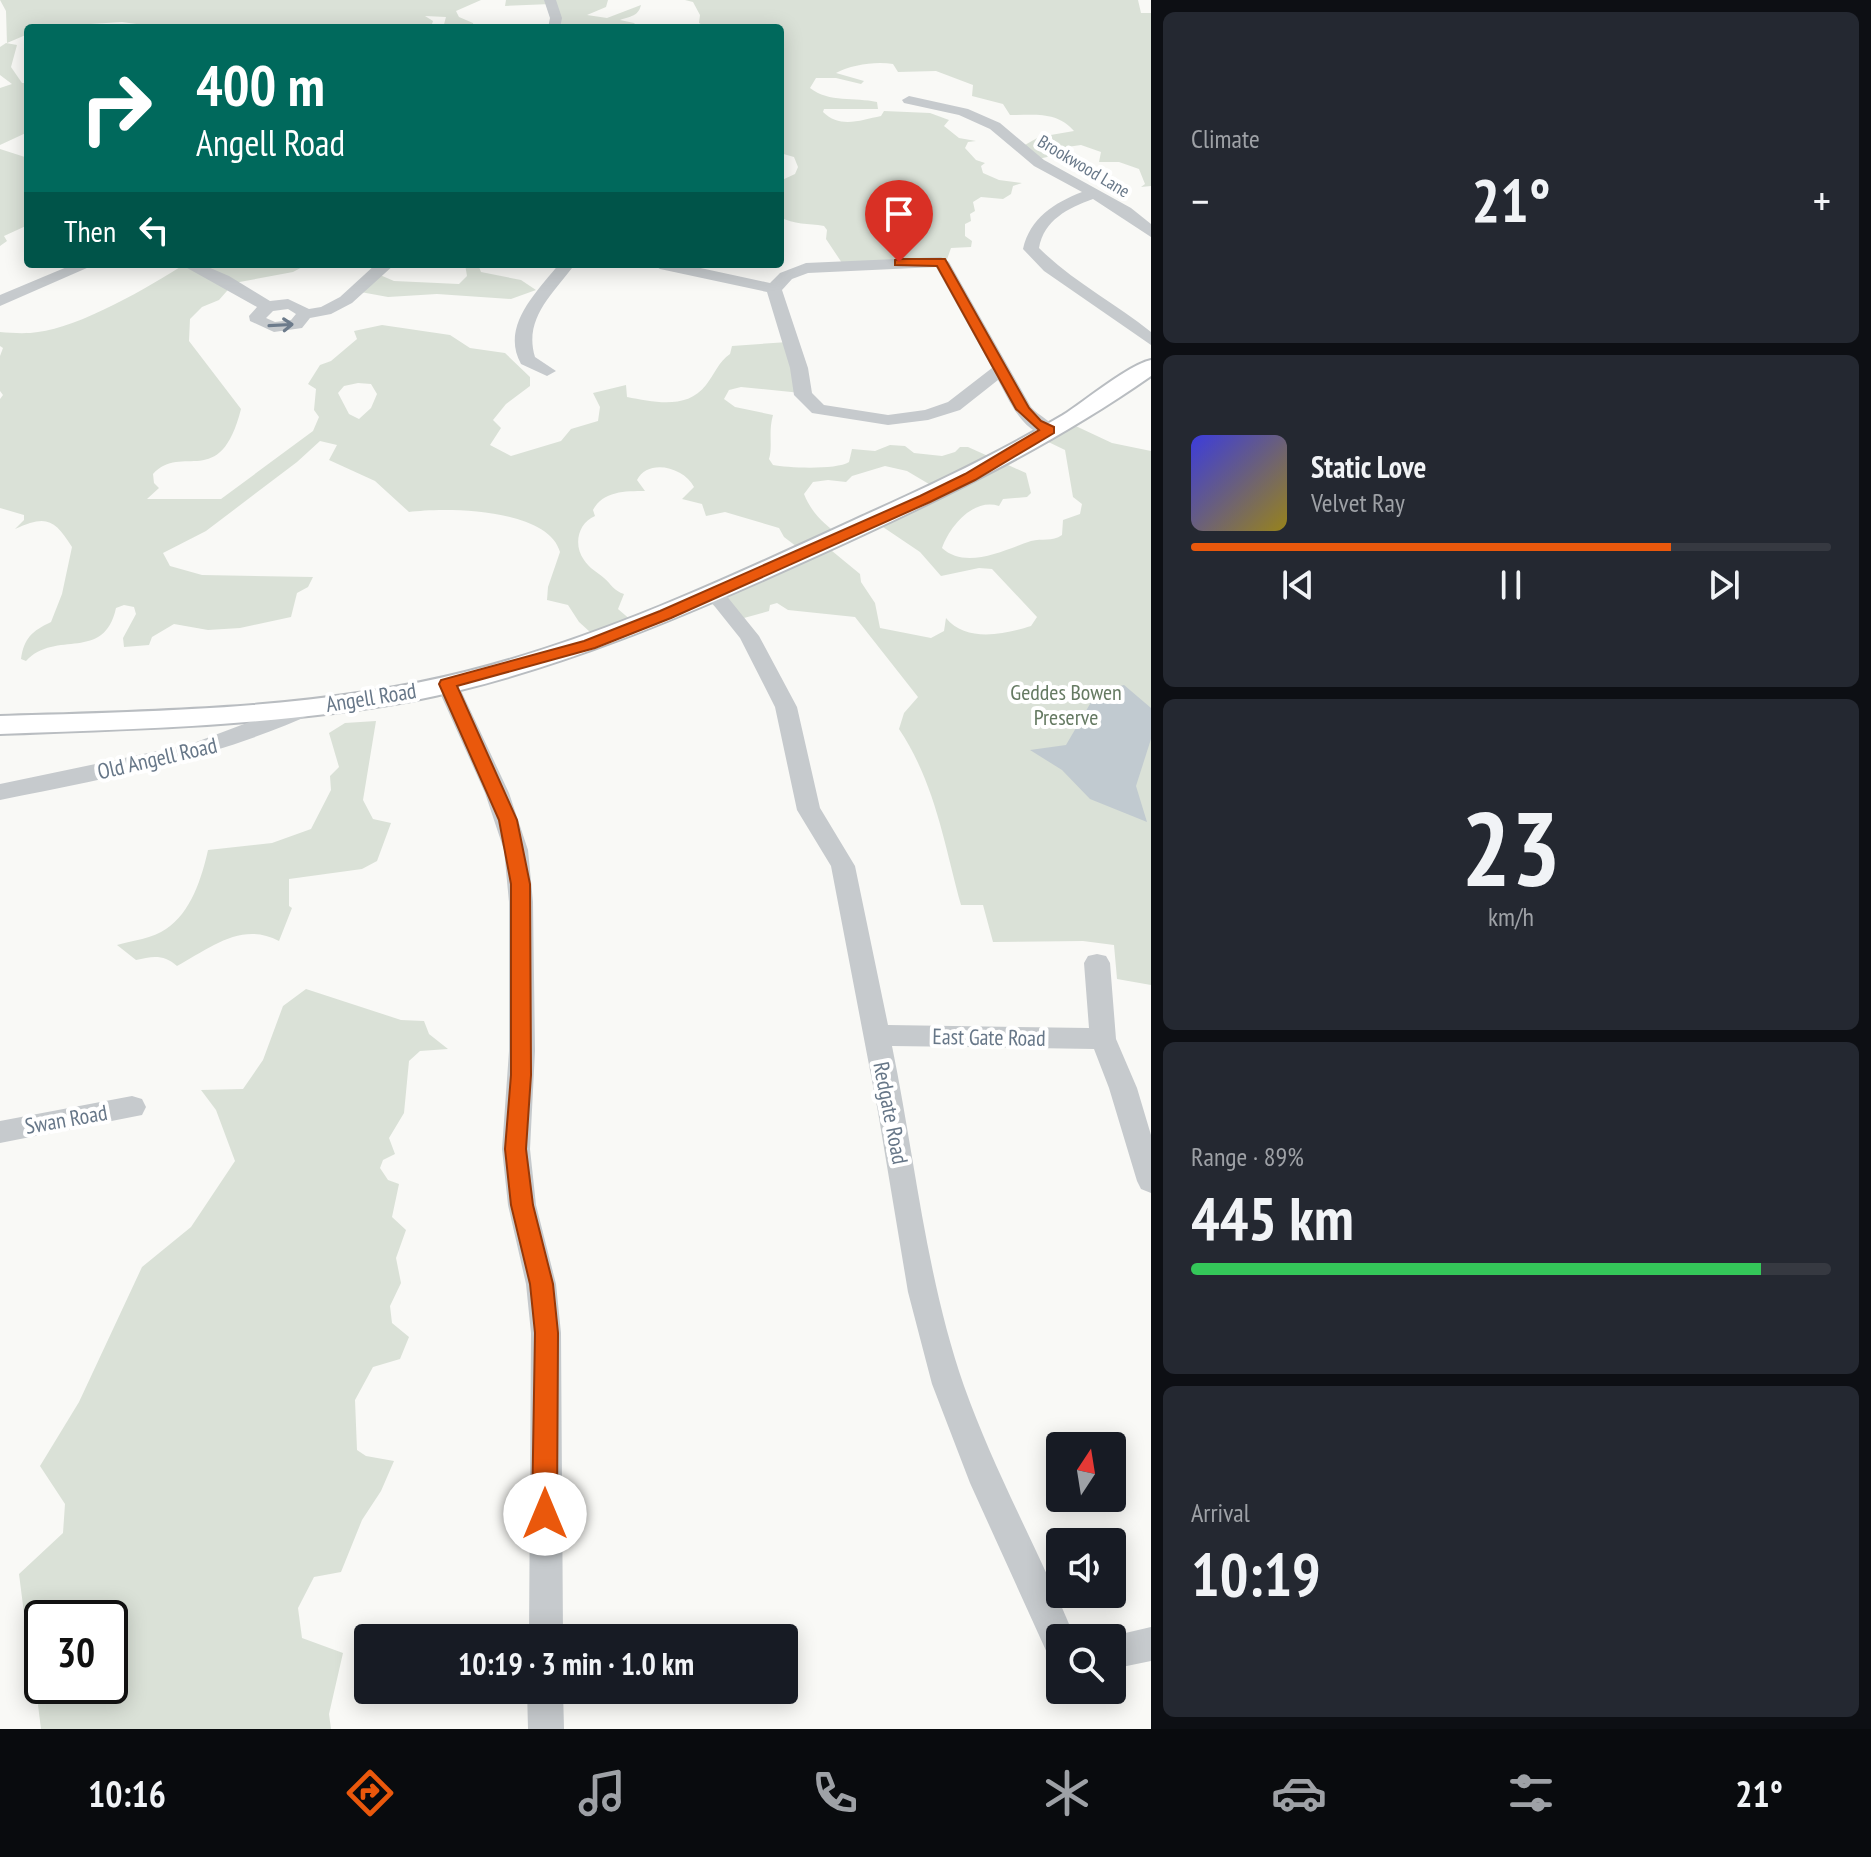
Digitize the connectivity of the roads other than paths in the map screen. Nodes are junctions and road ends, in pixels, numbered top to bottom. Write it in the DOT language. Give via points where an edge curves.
graph roads {
  1 [pos="550,0"];
  2 [pos="555,24"];
  3 [pos="909,100"];
  4 [pos="1094,193"];
  5 [pos="1151,232"];
  6 [pos="78,268"];
  7 [pos="198,268"];
  8 [pos="382,268"];
  9 [pos="564,268"];
  10 [pos="678,268"];
  11 [pos="774,289"];
  12 [pos="0,301"];
  13 [pos="1151,340"];
  14 [pos="1149,369"];
  15 [pos="547,371"];
  16 [pos="999,371"];
  17 [pos="1049,430"];
  18 [pos="714,593"];
  19 [pos="447,684"];
  20 [pos="308,707"];
  21 [pos="0,725"];
  22 [pos="0,792"];
  23 [pos="1097,963"];
  24 [pos="875,1035"];
  25 [pos="1103,1039"];
  26 [pos="132,1107"];
  27 [pos="0,1132"];
  28 [pos="1151,1181"];
  29 [pos="546,1624"];
  30 [pos="1051,1624"];
  31 [pos="1151,1644"];
  32 [pos="1126,1649"];
  33 [pos="545,1704"];
  34 [pos="546,1729"];
  1 -- 2 [label="street"];
  3 -- 4 [label="street, Brookwood Lane" via="963,112 995,126 1039,163"];
  4 -- 5 [label="street, Brookwood Lane"];
  4 -- 13 [label="street" via="1047,218 1031,249"];
  6 -- 12 [label="street"];
  7 -- 8 [label="street" via="268,307 287,304 305,314 336,306"];
  9 -- 15 [label="street" via="534,306 521,340 527,360"];
  10 -- 11 [label="street"];
  11 -- 16 [label="street" via="786,276 806,268 941,262"];
  11 -- 16 [label="street" via="803,395 812,407 908,419 954,406"];
  14 -- 17 [label="main road, Angell Road"];
  16 -- 17 [label="street" via="1023,409"];
  17 -- 18 [label="main road, Angell Road" via="970,477"];
  18 -- 19 [label="main road, Angell Road" via="589,644"];
  18 -- 24 [label="street, Redgate Road" via="757,649 786,707 809,810 828,837 849,887"];
  19 -- 20 [label="main road, Angell Road"];
  19 -- 29 [label="street" via="508,820 520,884 516,1149 546,1333"];
  20 -- 21 [label="main road, Angell Road"];
  20 -- 22 [label="street, Old Angell Road" via="224,743"];
  23 -- 25 [label="street"];
  24 -- 25 [label="street, East Gate Road"];
  24 -- 30 [label="street, Redgate Road" via="923,1292 948,1384 986,1483"];
  25 -- 28 [label="street"];
  26 -- 27 [label="street, Swan Road"];
  31 -- 32 [label="street"];
  33 -- 34 [label="street"];
}
